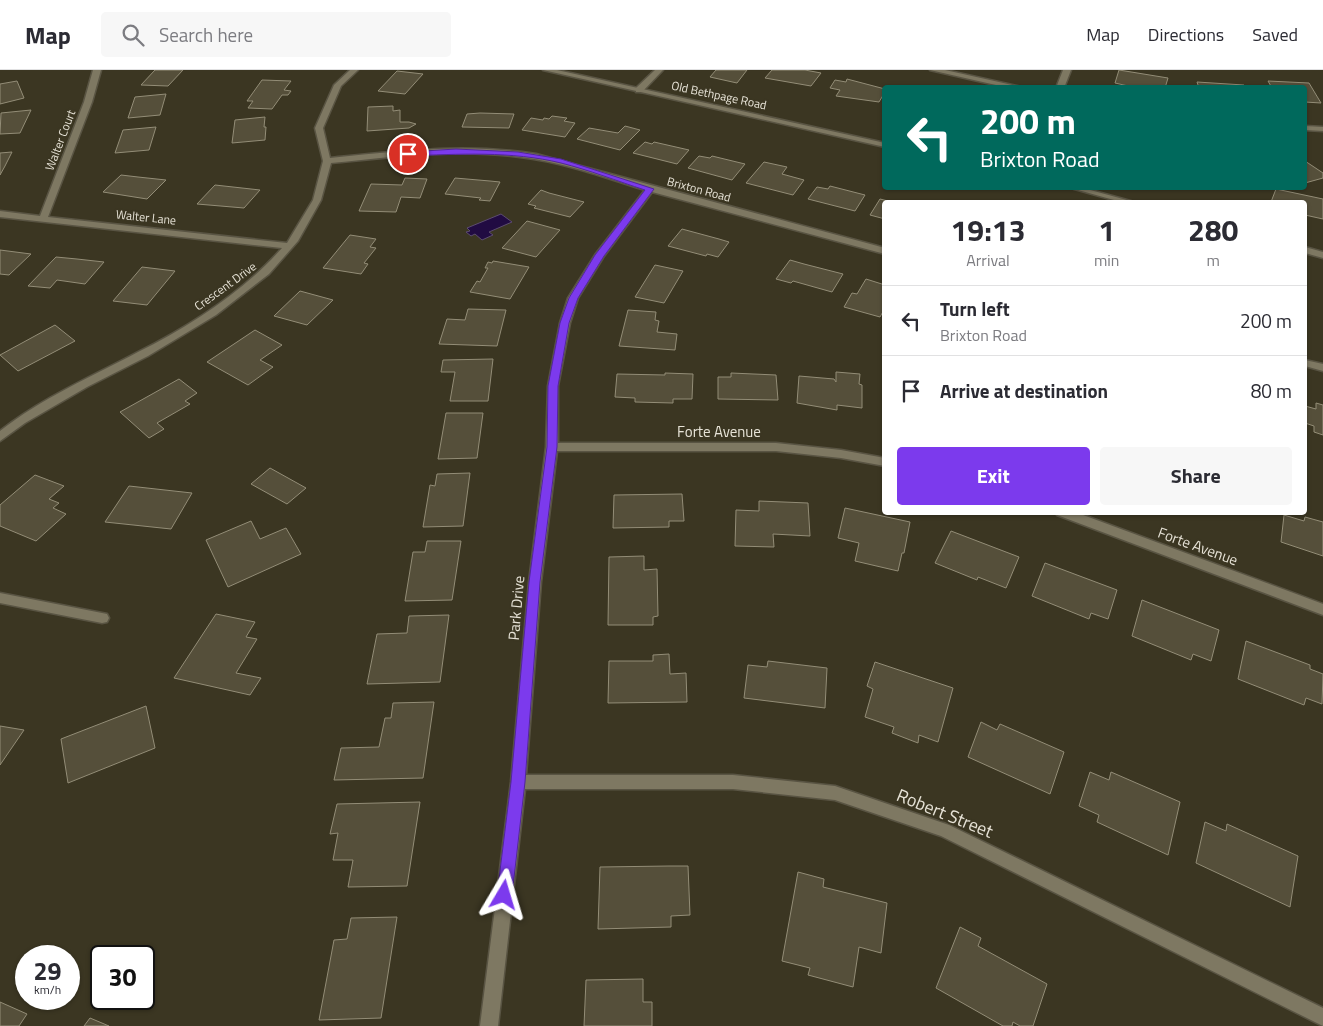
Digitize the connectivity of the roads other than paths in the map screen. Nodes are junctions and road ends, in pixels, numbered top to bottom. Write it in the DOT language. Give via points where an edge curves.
graph roads {
  1 [pos="97,70"];
  2 [pos="354,70"];
  3 [pos="547,70"];
  4 [pos="660,70"];
  5 [pos="934,70"];
  6 [pos="1067,70"];
  7 [pos="1008,85"];
  8 [pos="1061,85"];
  9 [pos="639,90"];
  10 [pos="1307,128"];
  11 [pos="1323,129"];
  12 [pos="882,144"];
  13 [pos="327,161"];
  14 [pos="650,189"];
  15 [pos="1083,190"];
  16 [pos="1122,200"];
  17 [pos="0,214"];
  18 [pos="43,219"];
  19 [pos="289,246"];
  20 [pos="882,250"];
  21 [pos="1307,251"];
  22 [pos="1323,255"];
  23 [pos="1307,364"];
  24 [pos="1323,368"];
  25 [pos="0,437"];
  26 [pos="552,447"];
  27 [pos="882,461"];
  28 [pos="1069,515"];
  29 [pos="0,598"];
  30 [pos="1323,610"];
  31 [pos="102,618"];
  32 [pos="518,782"];
  33 [pos="1323,1018"];
  34 [pos="489,1026"];
  1 -- 18 [label="street, Walter Court"];
  2 -- 13 [label="street, Crescent Drive" via="338,85 319,128"];
  3 -- 9 [label="street, Old Bethpage Road"];
  4 -- 9 [label="street"];
  5 -- 7 [label="street"];
  6 -- 8 [label="street"];
  9 -- 12 [label="street, Old Bethpage Road"];
  10 -- 11 [label="street"];
  13 -- 14 [label="street, Brixton Road" via="392,154 518,154 561,161"];
  13 -- 19 [label="street, Crescent Drive" via="317,200"];
  14 -- 20 [label="street, Brixton Road"];
  14 -- 26 [label="street, Park Drive" via="600,255 573,298 553,386"];
  15 -- 16 [label="street"];
  17 -- 18 [label="street, Walter Lane"];
  18 -- 19 [label="street, Walter Lane"];
  19 -- 25 [label="street, Crescent Drive" via="266,272 212,313 144,354 83,384"];
  21 -- 22 [label="street"];
  23 -- 24 [label="street"];
  26 -- 27 [label="street, Forte Avenue" via="776,447"];
  26 -- 32 [label="street, Park Drive" via="535,582"];
  28 -- 30 [label="street, Forte Avenue"];
  29 -- 31 [label="street"];
  32 -- 33 [label="street, Robert Street" via="733,782 835,793 944,830"];
  32 -- 34 [label="street, Park Drive"];
}
